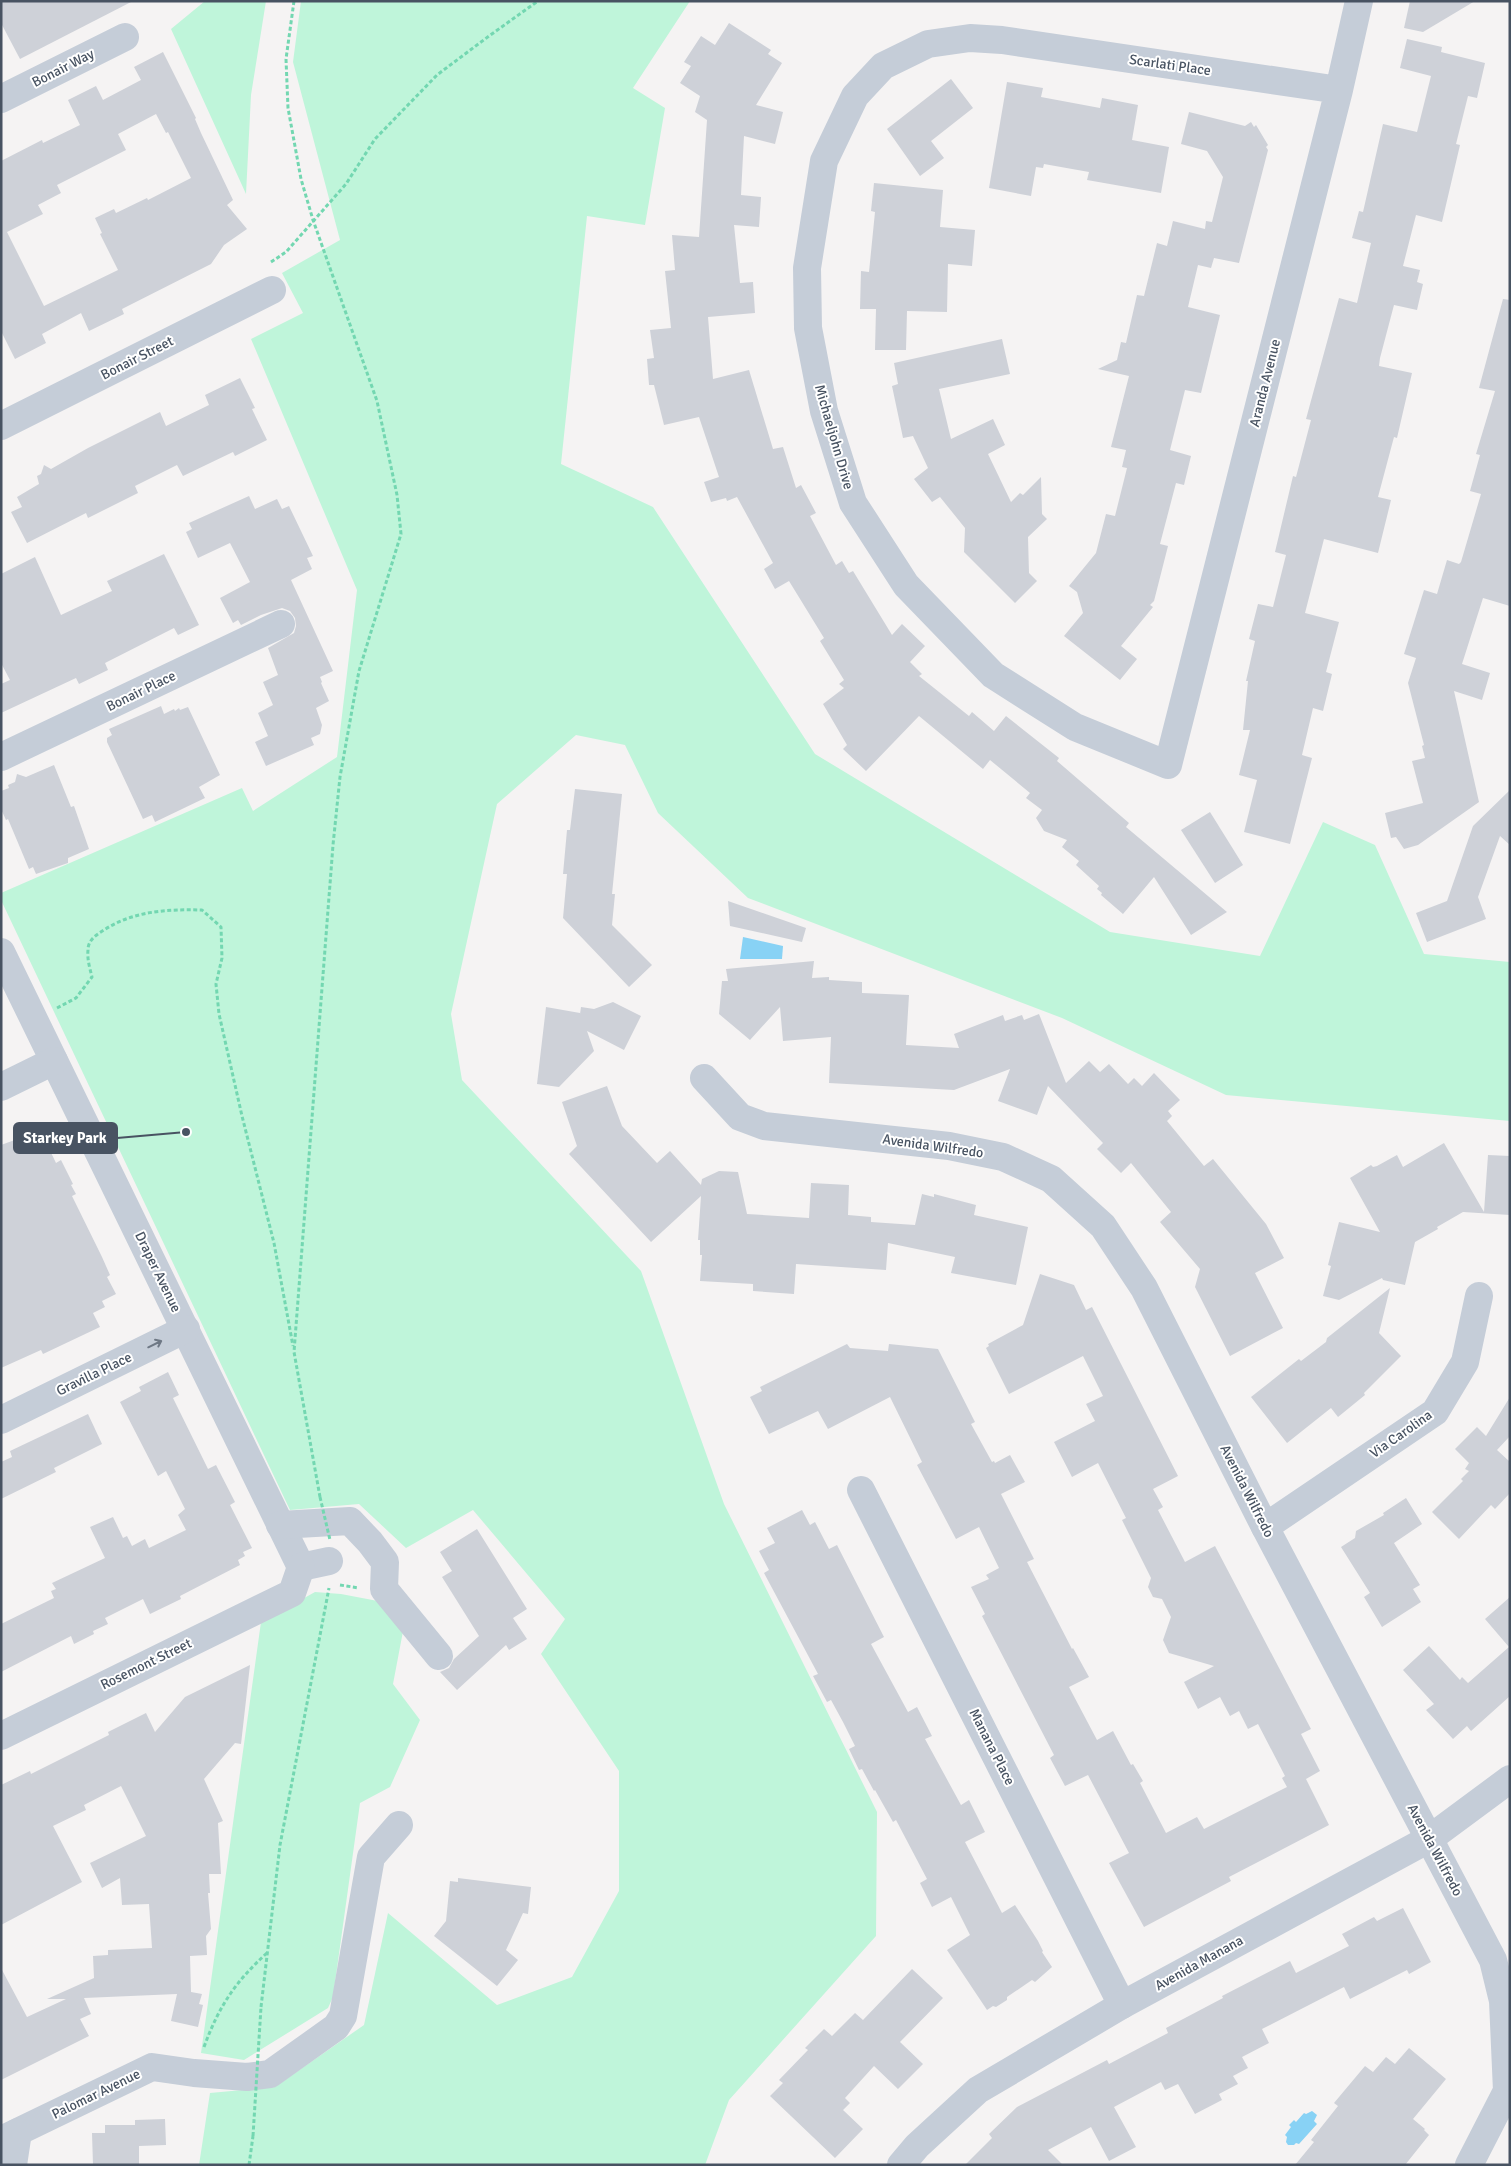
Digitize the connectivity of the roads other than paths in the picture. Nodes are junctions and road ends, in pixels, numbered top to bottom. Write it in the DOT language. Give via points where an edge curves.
graph roads {
  1 [pos="1359,1"];
  2 [pos="125,37"];
  3 [pos="1002,40"];
  4 [pos="1339,90"];
  5 [pos="1,99"];
  6 [pos="272,290"];
  7 [pos="1,426"];
  8 [pos="281,624"];
  9 [pos="1,758"];
  10 [pos="1168,765"];
  11 [pos="1,952"];
  12 [pos="54,1061"];
  13 [pos="704,1078"];
  14 [pos="1,1087"];
  15 [pos="1479,1296"];
  16 [pos="186,1329"];
  17 [pos="1,1420"];
  18 [pos="861,1490"];
  19 [pos="280,1524"];
  20 [pos="1265,1527"];
  21 [pos="329,1550"];
  22 [pos="301,1567"];
  23 [pos="439,1656"];
  24 [pos="1,1736"];
  25 [pos="1510,1779"];
  26 [pos="399,1825"];
  27 [pos="1429,1839"];
  28 [pos="1122,2005"];
  29 [pos="10,2136"];
  30 [pos="13,2165"];
  31 [pos="901,2165"];
  32 [pos="1470,2165"];
  1 -- 4 [label="street, Aranda Avenue"];
  2 -- 5 [label="street, Bonair Way"];
  3 -- 4 [label="street, Scarlati Place"];
  3 -- 10 [label="street, Michaeljohn Drive" via="970,38 928,44 883,66 854,96 824,161 808,268 808,328 824,412 853,503 906,584 993,675 1075,727"];
  4 -- 10 [label="street, Aranda Avenue"];
  6 -- 7 [label="street, Bonair Street"];
  8 -- 9 [label="street, Bonair Place"];
  11 -- 12 [label="street, Draper Avenue"];
  12 -- 14 [label="street"];
  12 -- 16 [label="street, Draper Avenue"];
  13 -- 20 [label="street, Avenida Wilfredo" via="740,1117 764,1126 949,1146 1003,1158 1051,1179 1103,1226 1144,1288"];
  15 -- 20 [label="street, Via Carolina" via="1466,1362 1435,1412"];
  17 -- 16 [label="street, Gravilla Place, one-way"];
  16 -- 19 [label="street, Draper Avenue"];
  18 -- 28 [label="street, Manana Place"];
  19 -- 22 [label="street, Draper Avenue"];
  19 -- 23 [label="street" via="350,1521 385,1562 384,1590"];
  20 -- 27 [label="street, Avenida Wilfredo"];
  21 -- 22 [label="street"];
  22 -- 24 [label="street, Rosemont Street" via="292,1593"];
  25 -- 27 [label="street, Avenida Manana"];
  26 -- 29 [label="street, Palomar Avenue" via="371,1858 343,2016 336,2027 270,2074 247,2077 152,2067"];
  27 -- 28 [label="street, Avenida Manana"];
  27 -- 32 [label="street, Avenida Wilfredo" via="1493,1960 1504,2001 1507,2091"];
  28 -- 31 [label="street, Avenida Manana" via="978,2090"];
  29 -- 30 [label="street"];
}
